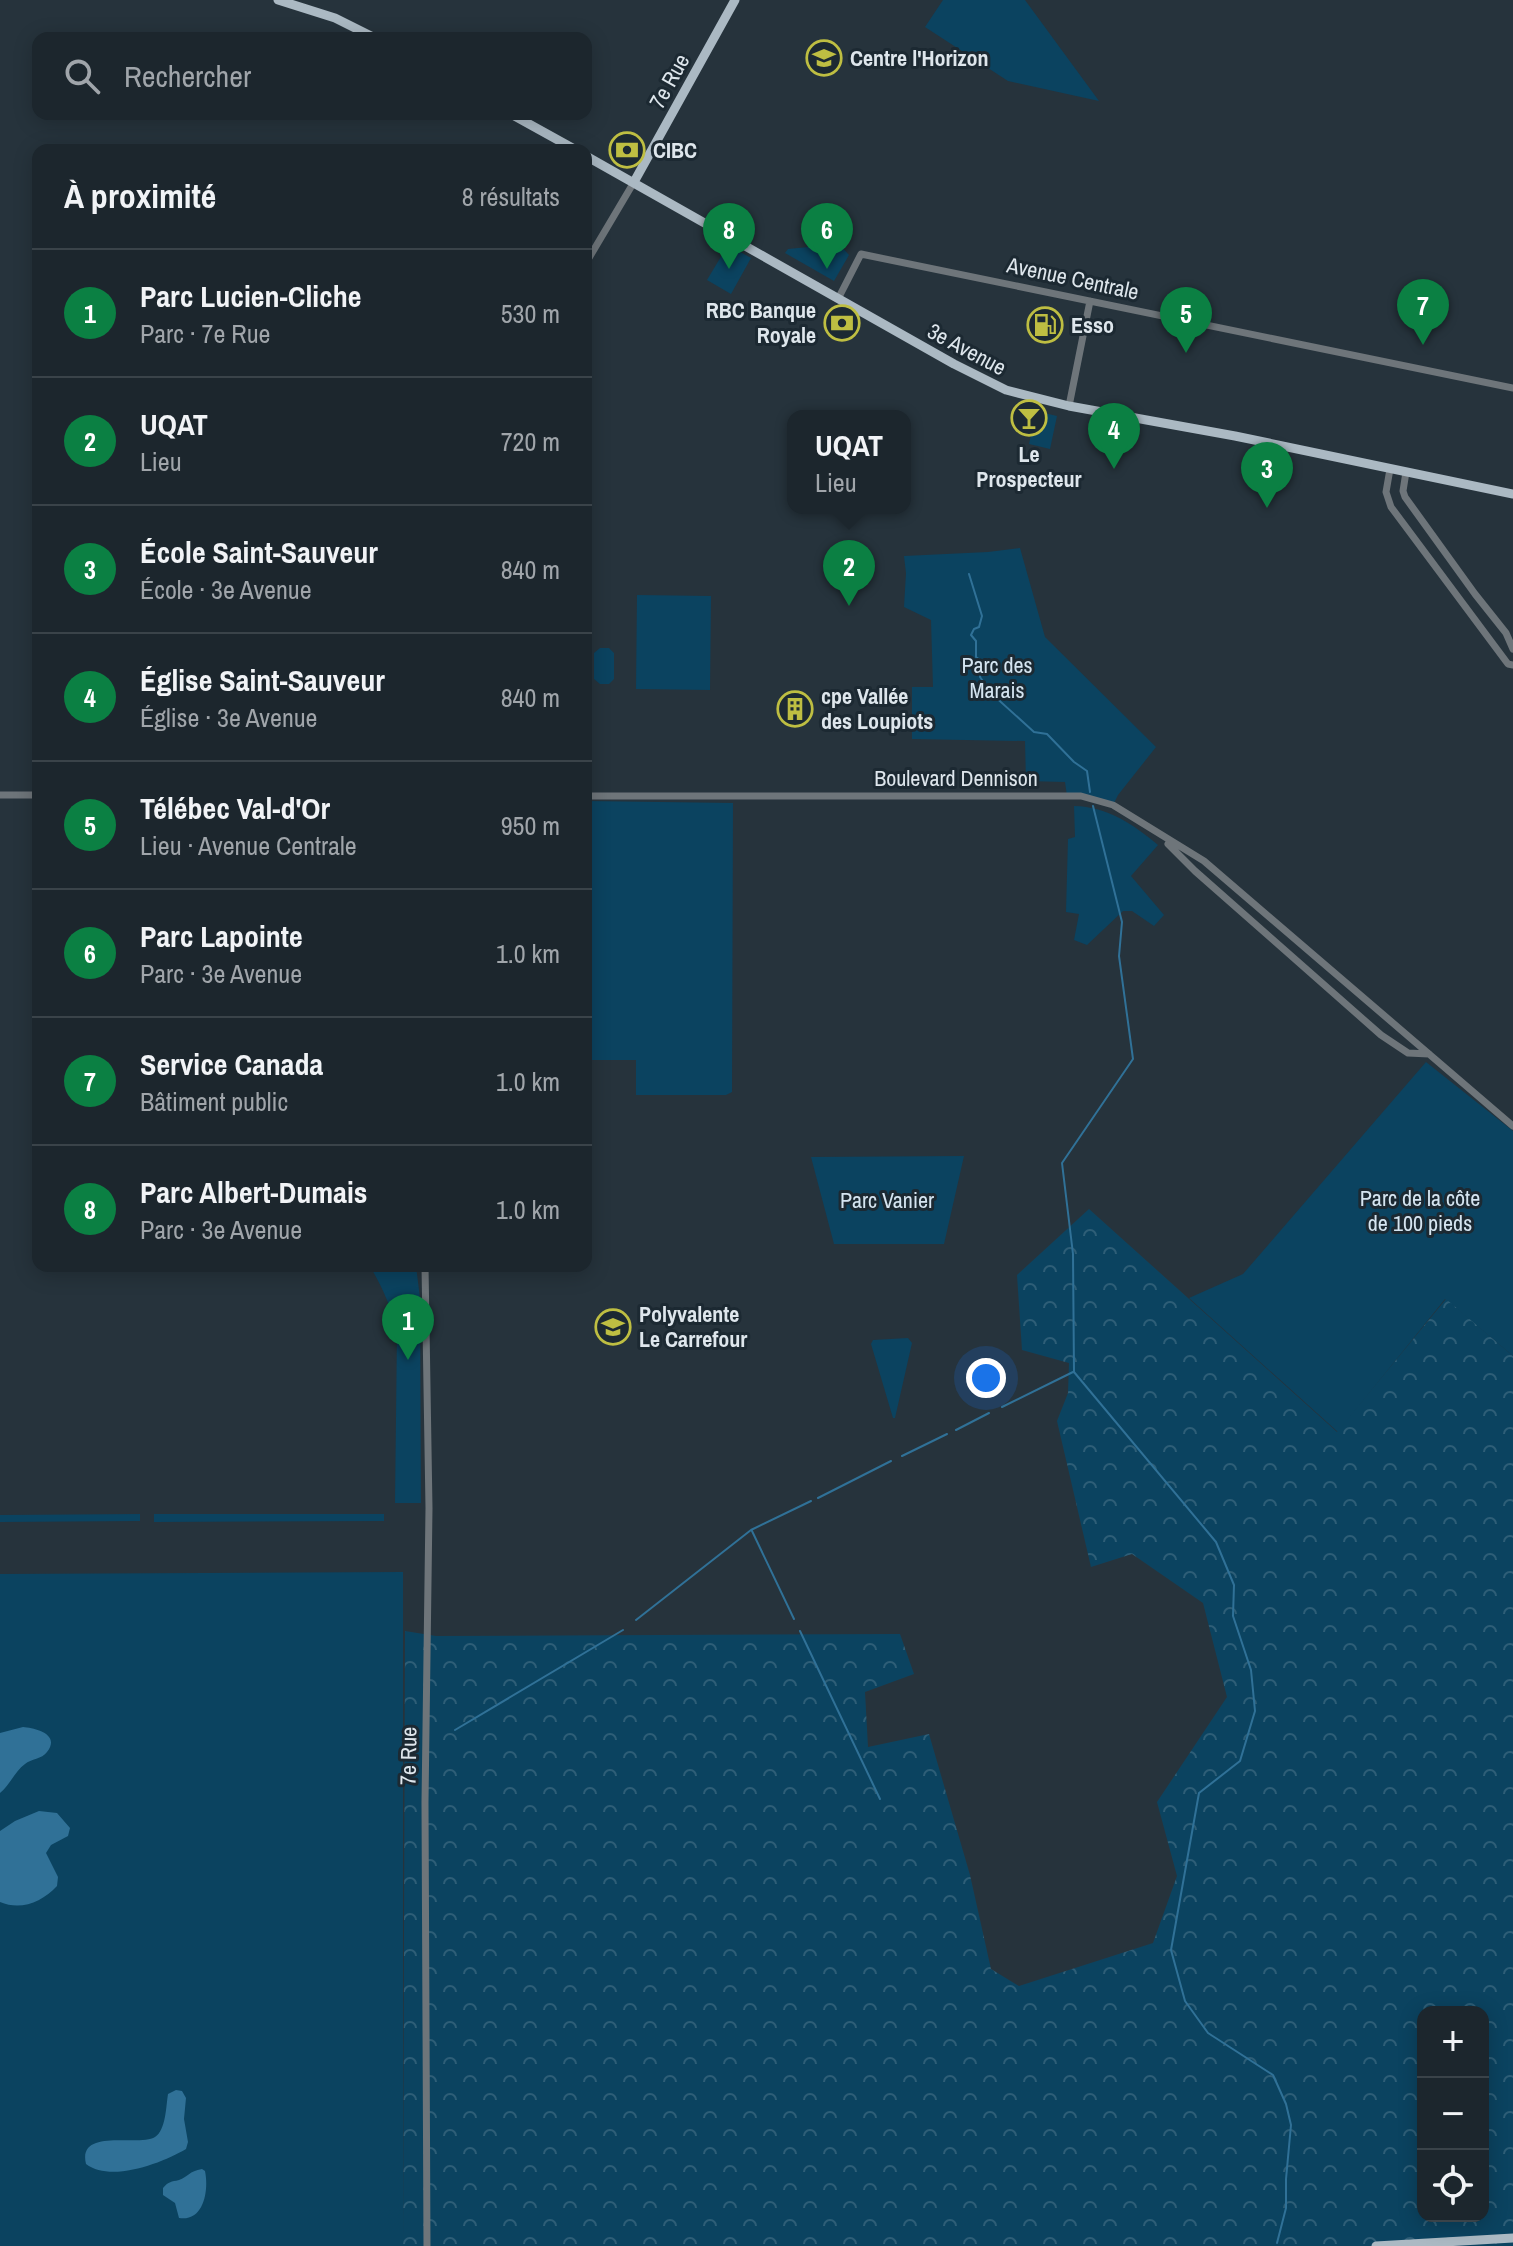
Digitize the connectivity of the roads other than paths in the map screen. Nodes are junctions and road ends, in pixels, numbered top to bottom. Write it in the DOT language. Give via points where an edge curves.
graph roads {
  1 [pos="278,0"];
  2 [pos="735,0"];
  3 [pos="363,32"];
  4 [pos="522,120"];
  5 [pos="565,144"];
  6 [pos="592,159"];
  7 [pos="634,182"];
  8 [pos="592,253"];
  9 [pos="838,299"];
  10 [pos="1090,301"];
  11 [pos="1513,388"];
  12 [pos="1069,406"];
  13 [pos="1390,469"];
  14 [pos="1406,472"];
  15 [pos="1513,494"];
  16 [pos="1513,649"];
  17 [pos="1513,665"];
  18 [pos="0,795"];
  19 [pos="32,795"];
  20 [pos="592,796"];
  21 [pos="1161,836"];
  22 [pos="1429,1054"];
  23 [pos="1513,1126"];
  24 [pos="425,1272"];
  25 [pos="1513,2238"];
  26 [pos="427,2246"];
  27 [pos="1376,2246"];
  1 -- 3 [label="main road"];
  2 -- 7 [label="main road, 7e Rue"];
  4 -- 5 [label="main road"];
  6 -- 7 [label="main road, 3e Avenue"];
  7 -- 8 [label="street, 7e Rue"];
  7 -- 9 [label="main road, 3e Avenue"];
  9 -- 10 [label="street, Avenue Centrale" via="861,254"];
  9 -- 12 [label="main road, 3e Avenue" via="995,385"];
  10 -- 11 [label="street, Avenue Centrale"];
  10 -- 12 [label="street"];
  12 -- 13 [label="main road, 3e Avenue"];
  13 -- 14 [label="main road, 3e Avenue"];
  13 -- 17 [label="street" via="1386,492 1391,507"];
  14 -- 15 [label="main road, 3e Avenue"];
  14 -- 16 [label="street" via="1405,497"];
  18 -- 19 [label="street"];
  20 -- 21 [label="street, Boulevard Dennison" via="1081,796 1113,805"];
  21 -- 22 [label="street, Boulevard Dennison" via="1204,861"];
  21 -- 22 [label="street, Boulevard Dennison" via="1381,1035 1408,1053"];
  22 -- 23 [label="street, Boulevard Dennison"];
  24 -- 26 [label="street, 7e Rue"];
  25 -- 27 [label="main road"];
}
